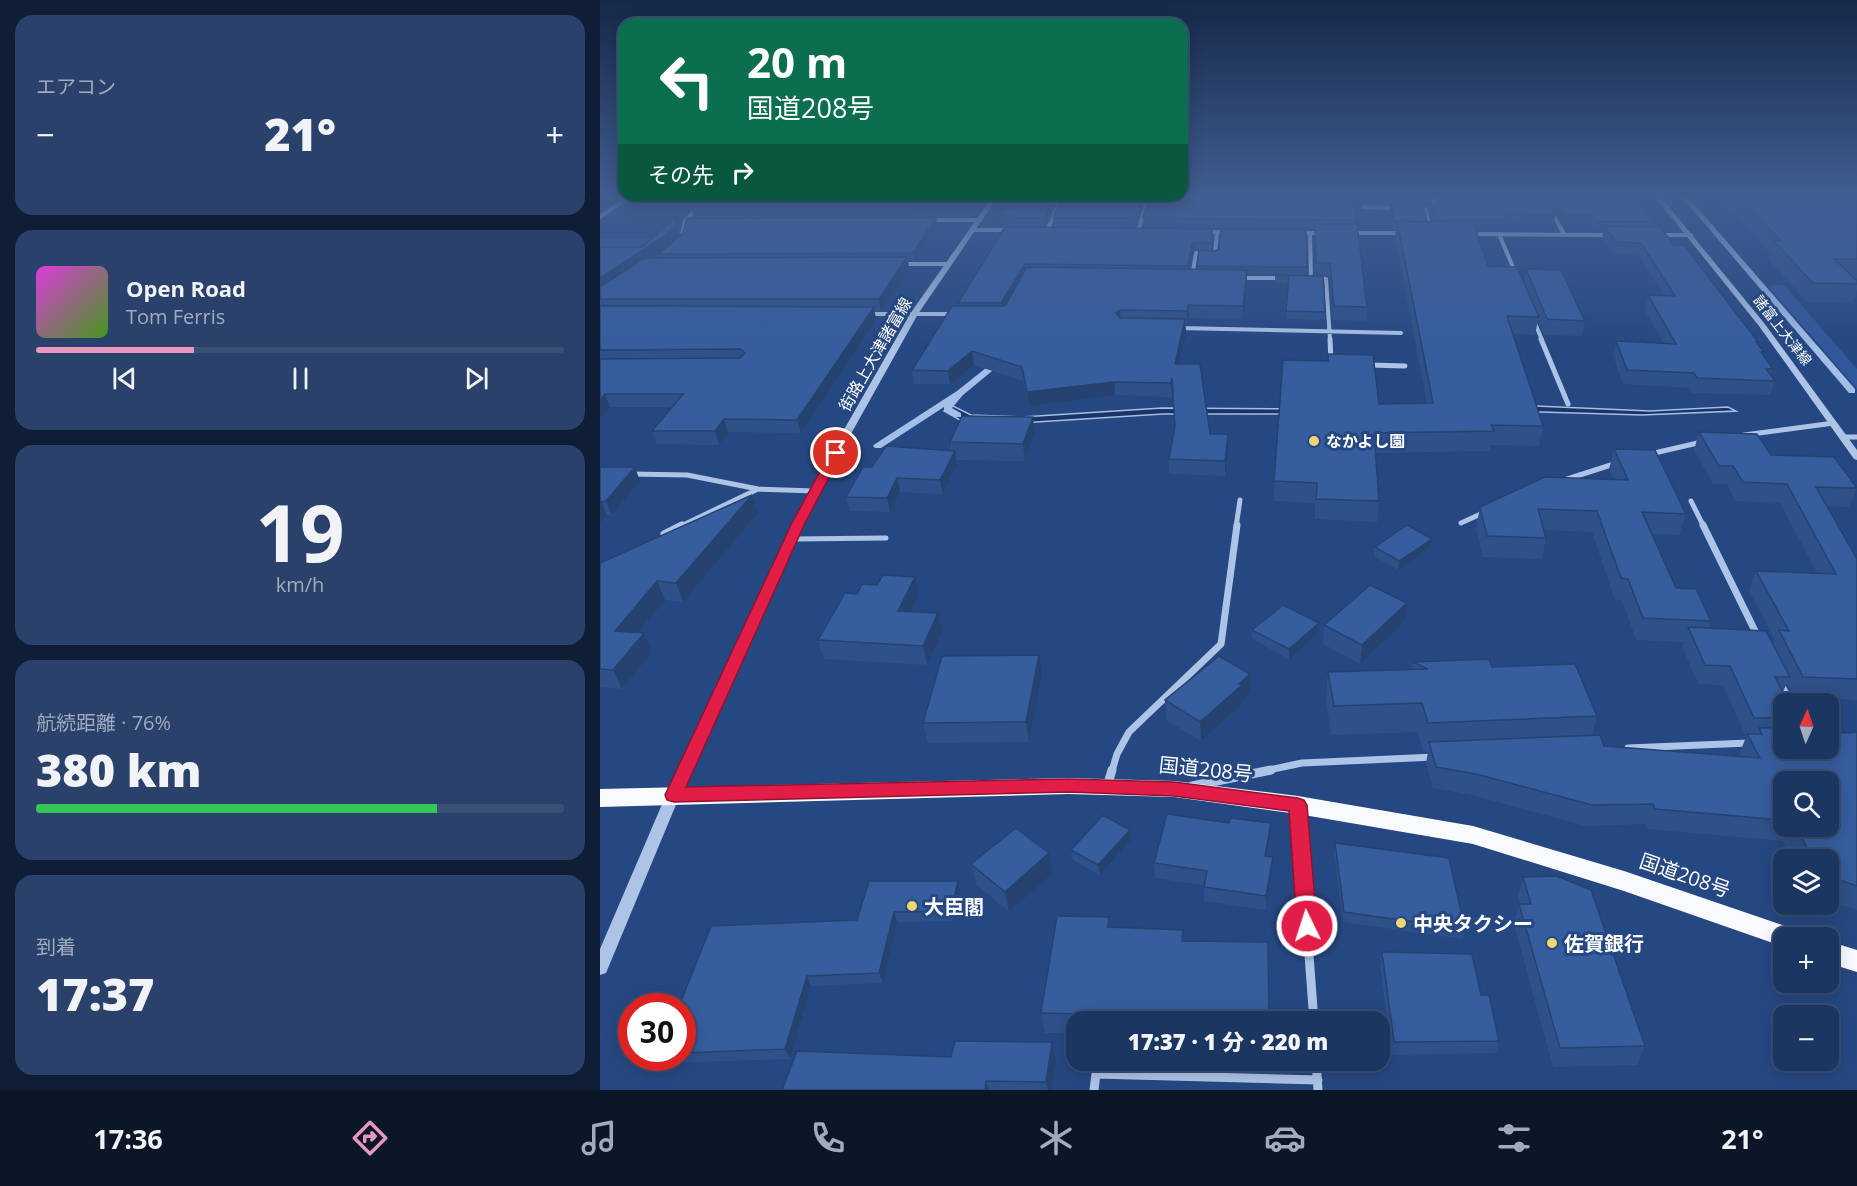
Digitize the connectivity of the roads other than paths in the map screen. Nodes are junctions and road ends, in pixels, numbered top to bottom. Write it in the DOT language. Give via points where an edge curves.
graph roads {
  1 [pos="959,248"];
  2 [pos="1216,248"];
  3 [pos="1310,248"];
  4 [pos="1505,248"];
  5 [pos="1701,248"];
  6 [pos="900,264"];
  7 [pos="947,264"];
  8 [pos="1516,276"];
  9 [pos="1182,277"];
  10 [pos="1192,277"];
  11 [pos="1204,277"];
  12 [pos="1228,278"];
  13 [pos="1287,278"];
  14 [pos="1299,279"];
  15 [pos="1311,279"];
  16 [pos="856,314"];
  17 [pos="914,314"];
  18 [pos="960,315"];
  19 [pos="1534,319"];
  20 [pos="1167,328"];
  21 [pos="1330,332"];
  22 [pos="1401,333"];
  23 [pos="1332,364"];
  24 [pos="1363,365"];
  25 [pos="1405,366"];
  26 [pos="1568,404"];
  27 [pos="1834,423"];
  28 [pos="1736,436"];
  29 [pos="1857,436"];
  30 [pos="1844,437"];
  31 [pos="1704,442"];
  32 [pos="1642,456"];
  33 [pos="1857,457"];
  34 [pos="1621,462"];
  35 [pos="622,473"];
  36 [pos="1550,485"];
  37 [pos="758,489"];
  38 [pos="814,491"];
  39 [pos="1240,500"];
  40 [pos="1690,501"];
  41 [pos="1491,509"];
  42 [pos="1461,523"];
  43 [pos="886,538"];
  44 [pos="653,540"];
  45 [pos="791,540"];
  46 [pos="1759,640"];
  47 [pos="1775,672"];
  48 [pos="1786,693"];
  49 [pos="1760,742"];
  50 [pos="1619,749"];
  51 [pos="1443,757"];
  52 [pos="1107,787"];
  53 [pos="1174,789"];
  54 [pos="674,795"];
  55 [pos="600,798"];
  56 [pos="1298,805"];
  57 [pos="1773,933"];
  58 [pos="1839,956"];
  59 [pos="1857,962"];
  60 [pos="600,968"];
  61 [pos="1313,1011"];
  62 [pos="1318,1085"];
  63 [pos="1094,1090"];
  1 -- 7 [label="street, 街路上大津諸富線"];
  2 -- 10 [label="street" via="1215,254 1196,254"];
  3 -- 15 [label="street"];
  4 -- 8 [label="street"];
  5 -- 27 [label="street, 諸富上大津線"];
  6 -- 7 [label="street"];
  7 -- 17 [label="street, 街路上大津諸富線"];
  9 -- 10 [label="street"];
  10 -- 11 [label="street"];
  12 -- 13 [label="street"];
  14 -- 15 [label="street"];
  15 -- 21 [label="street" via="1326,279"];
  16 -- 17 [label="street"];
  17 -- 18 [label="street"];
  17 -- 38 [label="street, 街路上大津諸富線"];
  19 -- 26 [label="street"];
  20 -- 21 [label="street"];
  21 -- 22 [label="street"];
  21 -- 23 [label="street"];
  24 -- 25 [label="street"];
  27 -- 28 [label="street"];
  27 -- 30 [label="street, 諸富上大津線"];
  29 -- 30 [label="street"];
  30 -- 33 [label="street, 諸富上大津線"];
  31 -- 32 [label="street"];
  34 -- 36 [label="street"];
  35 -- 37 [label="street" via="687,475"];
  37 -- 38 [label="street"];
  37 -- 44 [label="street"];
  38 -- 45 [label="street, 街路上大津諸富線"];
  39 -- 52 [label="street" via="1221,644 1129,732"];
  40 -- 46 [label="street"];
  41 -- 42 [label="street"];
  43 -- 45 [label="lane"];
  45 -- 54 [label="street, 街路上大津諸富線"];
  47 -- 48 [label="street"];
  49 -- 50 [label="street"];
  51 -- 53 [label="street" via="1302,763"];
  52 -- 53 [label="highway, 国道208号"];
  52 -- 54 [label="highway, 国道208号"];
  53 -- 56 [label="highway, 国道208号"];
  54 -- 55 [label="highway, 国道208号"];
  54 -- 60 [label="street, 街路上大津諸富線"];
  56 -- 57 [label="highway, 国道208号" via="1473,835 1624,881"];
  56 -- 61 [label="street"];
  58 -- 59 [label="highway"];
  62 -- 63 [label="street" via="1096,1074"];
}
